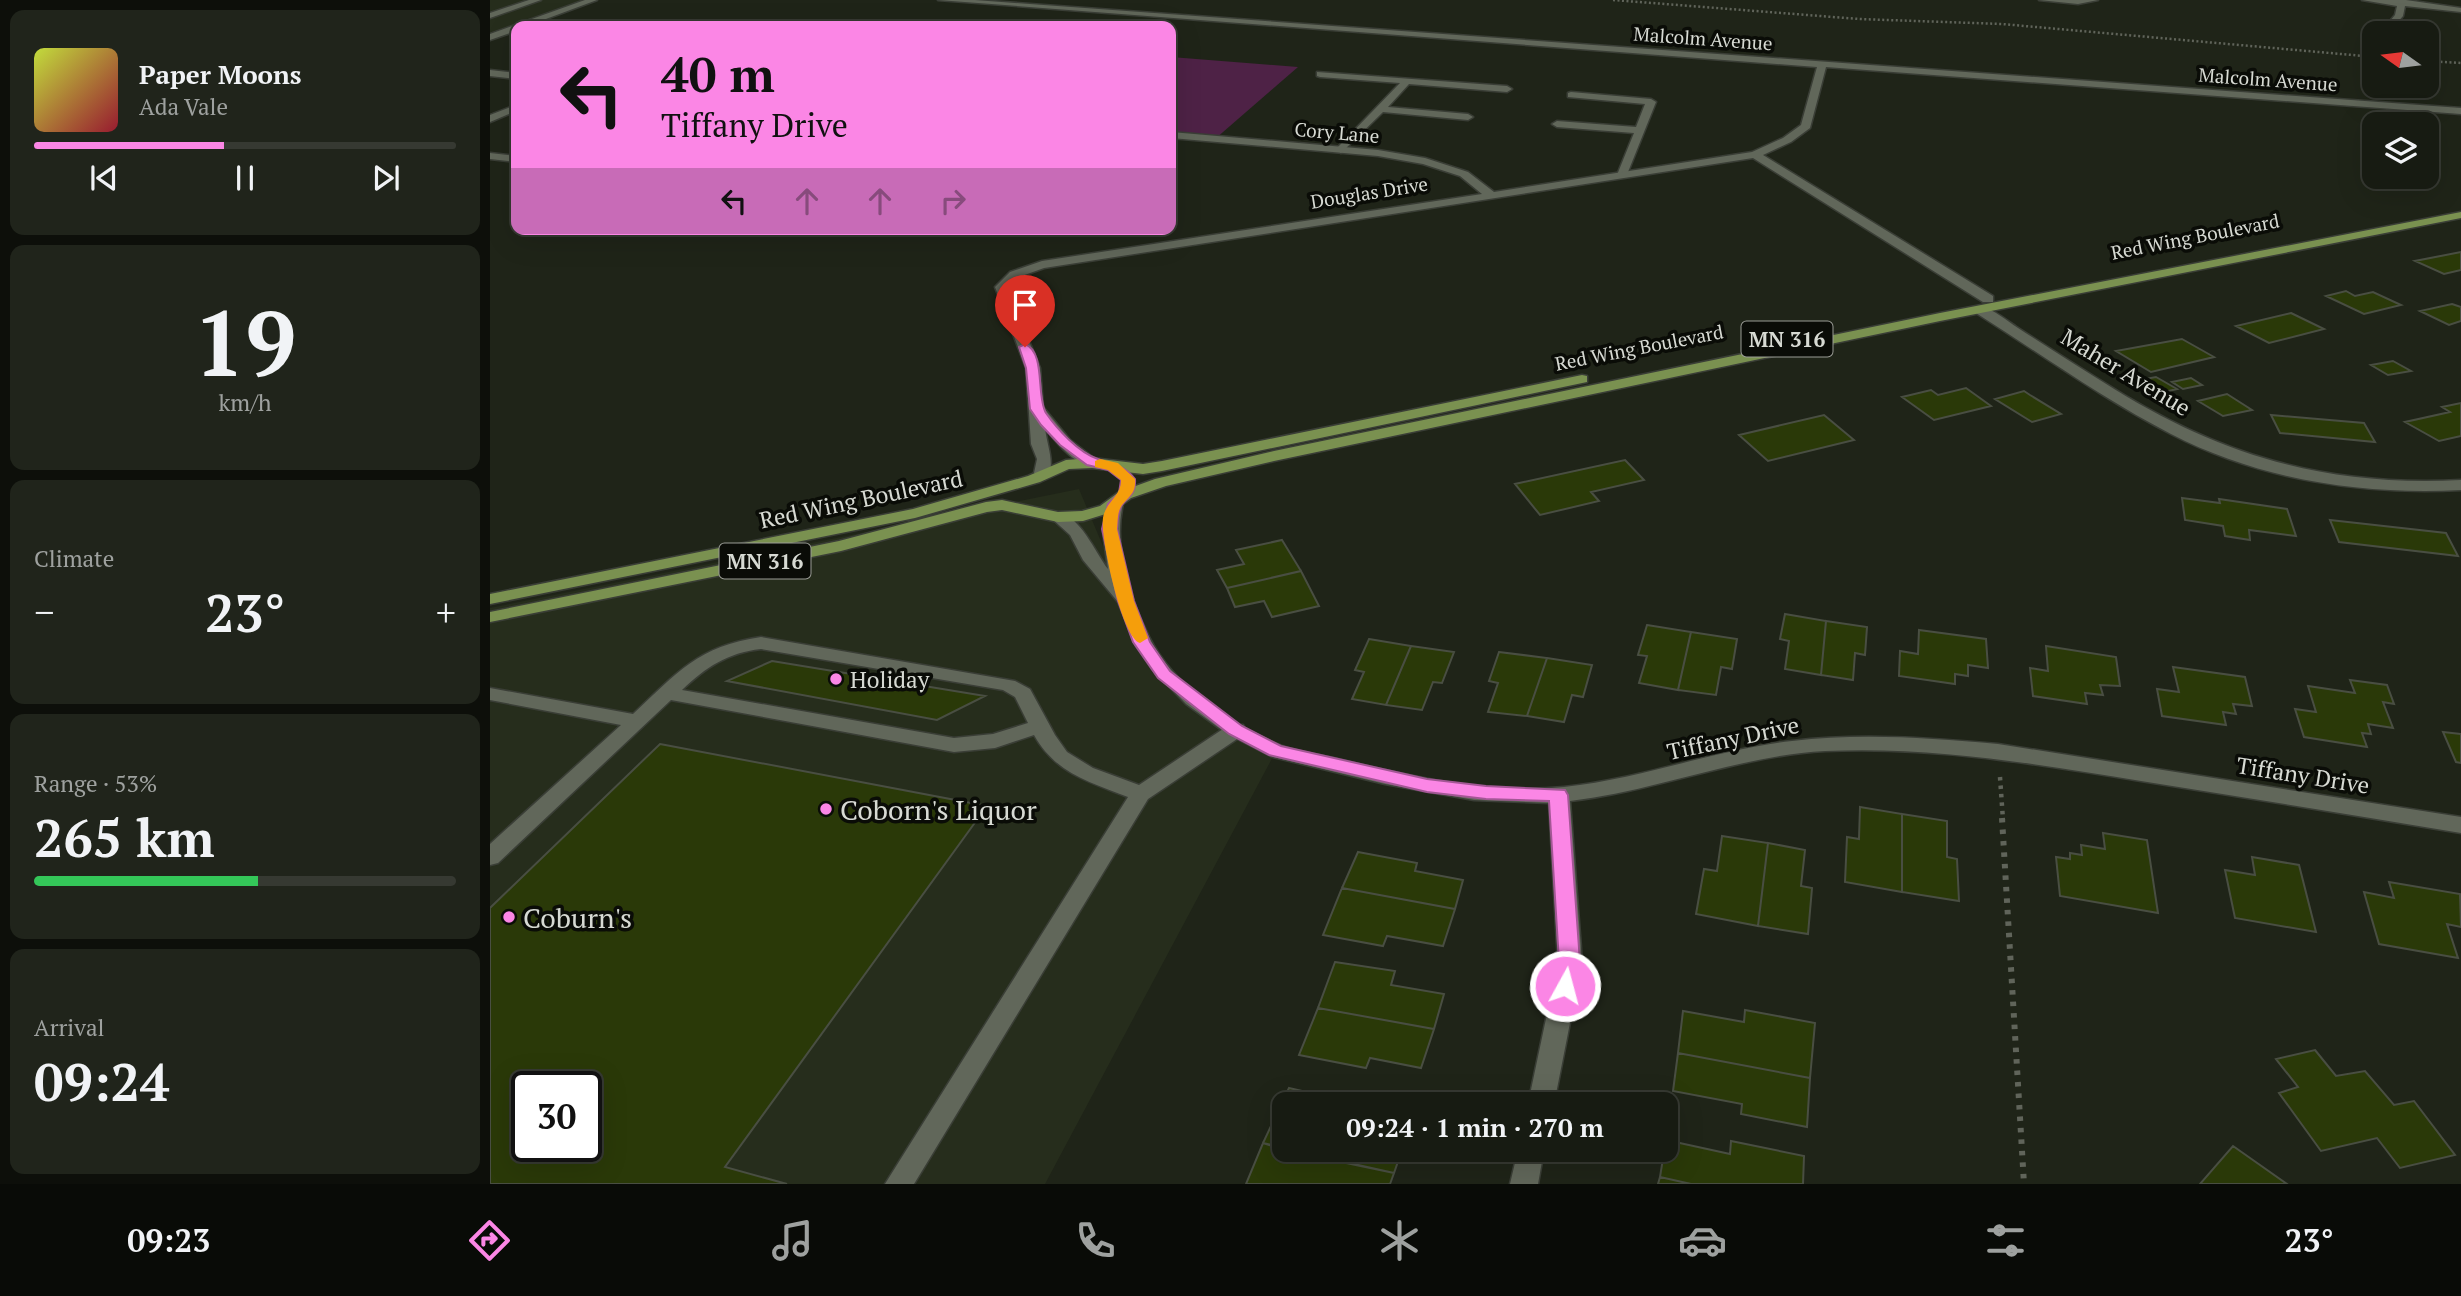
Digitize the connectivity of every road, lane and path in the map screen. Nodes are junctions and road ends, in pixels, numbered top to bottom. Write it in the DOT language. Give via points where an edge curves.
graph roads {
  1 [pos="537,0"];
  2 [pos="593,0"];
  3 [pos="942,0"];
  4 [pos="1613,0"];
  5 [pos="2043,0"];
  6 [pos="2094,0"];
  7 [pos="2366,0"];
  8 [pos="2402,2"];
  9 [pos="2461,10"];
  10 [pos="490,16"];
  11 [pos="535,21"];
  12 [pos="2395,21"];
  13 [pos="511,29"];
  14 [pos="490,35"];
  15 [pos="2362,56"];
  16 [pos="2440,62"];
  17 [pos="2461,63"];
  18 [pos="1822,64"];
  19 [pos="490,73"];
  20 [pos="1320,74"];
  21 [pos="511,75"];
  22 [pos="1407,81"];
  23 [pos="1507,89"];
  24 [pos="1571,95"];
  25 [pos="1381,109"];
  26 [pos="511,110"];
  27 [pos="2461,111"];
  28 [pos="1468,117"];
  29 [pos="490,118"];
  30 [pos="1557,124"];
  31 [pos="1640,130"];
  32 [pos="1176,135"];
  33 [pos="1341,150"];
  34 [pos="1755,155"];
  35 [pos="490,156"];
  36 [pos="511,158"];
  37 [pos="1622,175"];
  38 [pos="1491,195"];
  39 [pos="2461,204"];
  40 [pos="2461,215"];
  41 [pos="1984,304"];
  42 [pos="1037,409"];
  43 [pos="1092,463"];
  44 [pos="1113,466"];
  45 [pos="1038,476"];
  46 [pos="2461,485"];
  47 [pos="1120,499"];
  48 [pos="1038,513"];
  49 [pos="1058,517"];
  50 [pos="490,599"];
  51 [pos="1126,601"];
  52 [pos="490,617"];
  53 [pos="666,693"];
  54 [pos="490,694"];
  55 [pos="636,721"];
  56 [pos="1040,726"];
  57 [pos="1236,730"];
  58 [pos="1998,751"];
  59 [pos="1141,794"];
  60 [pos="1559,795"];
  61 [pos="2461,825"];
  62 [pos="490,857"];
  63 [pos="1543,1092"];
  64 [pos="1529,1162"];
  65 [pos="899,1184"];
  66 [pos="1524,1184"];
  67 [pos="2024,1184"];
  1 -- 10 [label="street"];
  2 -- 11 [label="street"];
  3 -- 18 [label="street, Malcolm Avenue"];
  4 -- 15 [label="path" via="1859,19 2014,25"];
  5 -- 6 [label="street"];
  7 -- 8 [label="street"];
  8 -- 9 [label="street"];
  8 -- 12 [label="street"];
  13 -- 14 [label="street"];
  16 -- 17 [label="path"];
  18 -- 27 [label="street, Malcolm Avenue"];
  18 -- 34 [label="street, Douglas Drive" via="1806,127"];
  19 -- 21 [label="street"];
  20 -- 22 [label="street"];
  22 -- 23 [label="street"];
  22 -- 25 [label="street"];
  24 -- 31 [label="street" via="1651,102"];
  25 -- 28 [label="street"];
  25 -- 33 [label="street"];
  26 -- 29 [label="street"];
  30 -- 31 [label="street"];
  31 -- 37 [label="street"];
  32 -- 33 [label="street, Cory Lane"];
  33 -- 38 [label="street, Cory Lane" via="1425,161 1464,174"];
  34 -- 37 [label="street, Douglas Drive"];
  34 -- 41 [label="street, Maher Avenue"];
  35 -- 36 [label="street"];
  37 -- 38 [label="street, Douglas Drive"];
  38 -- 42 [label="street, Douglas Drive" via="1020,271 1001,287 1032,368"];
  39 -- 41 [label="main road, Red Wing Boulevard / MN 316"];
  40 -- 41 [label="main road, Red Wing Boulevard / MN 316"];
  41 -- 44 [label="main road, Red Wing Boulevard / MN 316" via="1311,433 1162,466"];
  41 -- 46 [label="street, Maher Avenue" via="2144,414 2228,453 2338,480 2412,487"];
  41 -- 47 [label="main road, Red Wing Boulevard / MN 316" via="1175,478"];
  42 -- 43 [label="street" via="1065,443"];
  42 -- 45 [label="street, Douglas Drive" via="1045,458"];
  43 -- 44 [label="main road, Red Wing Boulevard / MN 316"];
  43 -- 45 [label="main road, Red Wing Boulevard / MN 316" via="1066,465"];
  44 -- 47 [label="main road" via="1128,479 1129,487"];
  45 -- 48 [label="main road" via="1024,497"];
  45 -- 50 [label="main road, Red Wing Boulevard / MN 316" via="915,513"];
  47 -- 49 [label="main road, Red Wing Boulevard / MN 316" via="1083,516"];
  47 -- 51 [label="street" via="1110,529"];
  48 -- 49 [label="main road, Red Wing Boulevard / MN 316"];
  48 -- 52 [label="main road, Red Wing Boulevard / MN 316" via="1002,505 986,507 841,546"];
  49 -- 51 [label="street" via="1077,532 1089,556"];
  51 -- 57 [label="street, Tiffany Drive" via="1141,642 1164,675"];
  53 -- 55 [label="street"];
  53 -- 56 [label="street" via="954,745 995,741"];
  53 -- 56 [label="street" via="718,650 761,643 1008,685 1023,693"];
  54 -- 55 [label="street"];
  55 -- 62 [label="street"];
  56 -- 59 [label="street" via="1060,757 1086,773"];
  57 -- 59 [label="street"];
  57 -- 60 [label="street, Tiffany Drive" via="1276,751 1427,785 1486,793"];
  58 -- 60 [label="street, Tiffany Drive" via="1896,744 1801,747"];
  58 -- 61 [label="street, Tiffany Drive"];
  58 -- 67 [label="path"];
  59 -- 65 [label="street"];
  60 -- 63 [label="street" via="1570,962"];
  64 -- 66 [label="street"];
}
